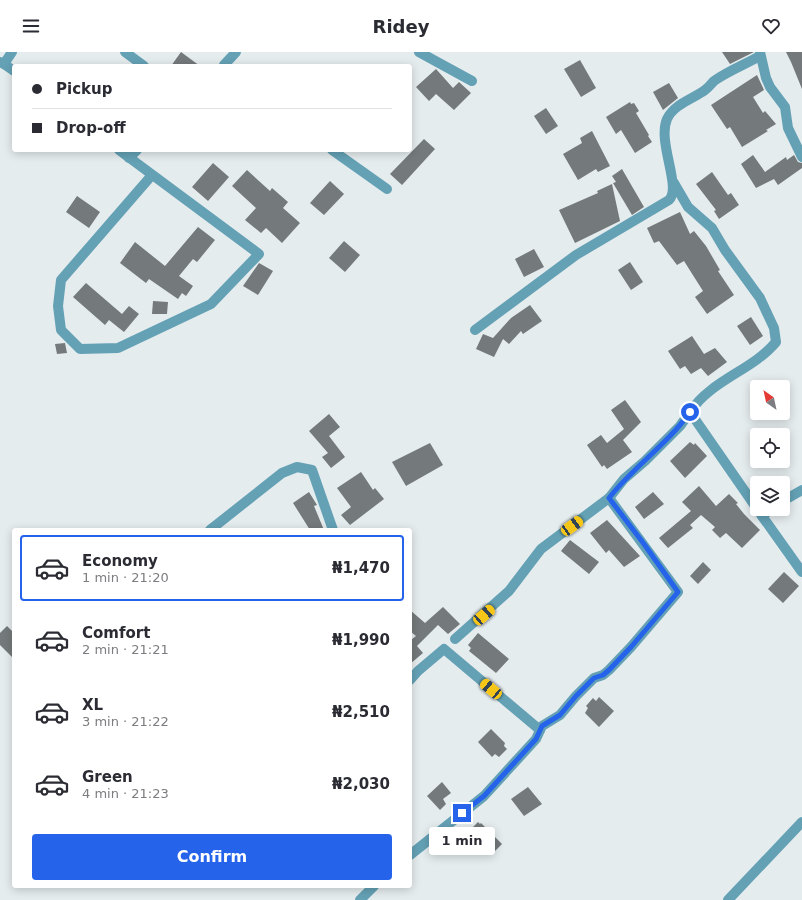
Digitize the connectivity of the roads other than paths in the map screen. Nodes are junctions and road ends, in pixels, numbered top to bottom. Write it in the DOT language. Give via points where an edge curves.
graph roads {
  1 [pos="12,52"];
  2 [pos="125,52"];
  3 [pos="236,52"];
  4 [pos="419,52"];
  5 [pos="760,54"];
  6 [pos="2,63"];
  7 [pos="141,64"];
  8 [pos="226,64"];
  9 [pos="12,70"];
  10 [pos="472,81"];
  11 [pos="122,152"];
  12 [pos="134,152"];
  13 [pos="335,152"];
  14 [pos="802,157"];
  15 [pos="129,158"];
  16 [pos="152,175"];
  17 [pos="672,178"];
  18 [pos="387,189"];
  19 [pos="475,330"];
  20 [pos="690,412"];
  21 [pos="802,490"];
  22 [pos="790,497"];
  23 [pos="609,498"];
  24 [pos="750,499"];
  25 [pos="762,516"];
  26 [pos="213,528"];
  27 [pos="332,528"];
  28 [pos="802,572"];
  29 [pos="455,639"];
  30 [pos="412,678"];
  31 [pos="540,730"];
  32 [pos="802,822"];
  33 [pos="412,852"];
  34 [pos="372,888"];
  35 [pos="360,900"];
  36 [pos="728,900"];
  1 -- 6 [label="street"];
  2 -- 7 [label="street"];
  3 -- 8 [label="street"];
  4 -- 10 [label="street"];
  5 -- 14 [label="street" via="770,87 785,107 788,128"];
  5 -- 17 [label="street" via="715,81 670,114 665,128 665,144"];
  6 -- 9 [label="street"];
  11 -- 15 [label="street"];
  12 -- 15 [label="street"];
  13 -- 18 [label="street"];
  15 -- 16 [label="street"];
  16 -- 16 [label="street" via="61,280 58,306 61,330 80,349 118,348 211,304 259,254"];
  17 -- 19 [label="street" via="674,192 669,200 576,255"];
  17 -- 20 [label="street" via="688,207 712,228 760,298 774,328 776,342 768,352 710,391"];
  20 -- 23 [label="street" via="680,426 645,462 624,479"];
  20 -- 24 [label="street"];
  21 -- 22 [label="street"];
  23 -- 29 [label="street" via="541,549 509,591"];
  23 -- 31 [label="street" via="678,592 609,670 594,678 560,715"];
  25 -- 28 [label="street"];
  26 -- 27 [label="street" via="282,473 297,467 312,470"];
  30 -- 31 [label="street" via="444,650"];
  31 -- 33 [label="street" via="536,739 484,796"];
  32 -- 36 [label="street"];
  34 -- 35 [label="street"];
}
